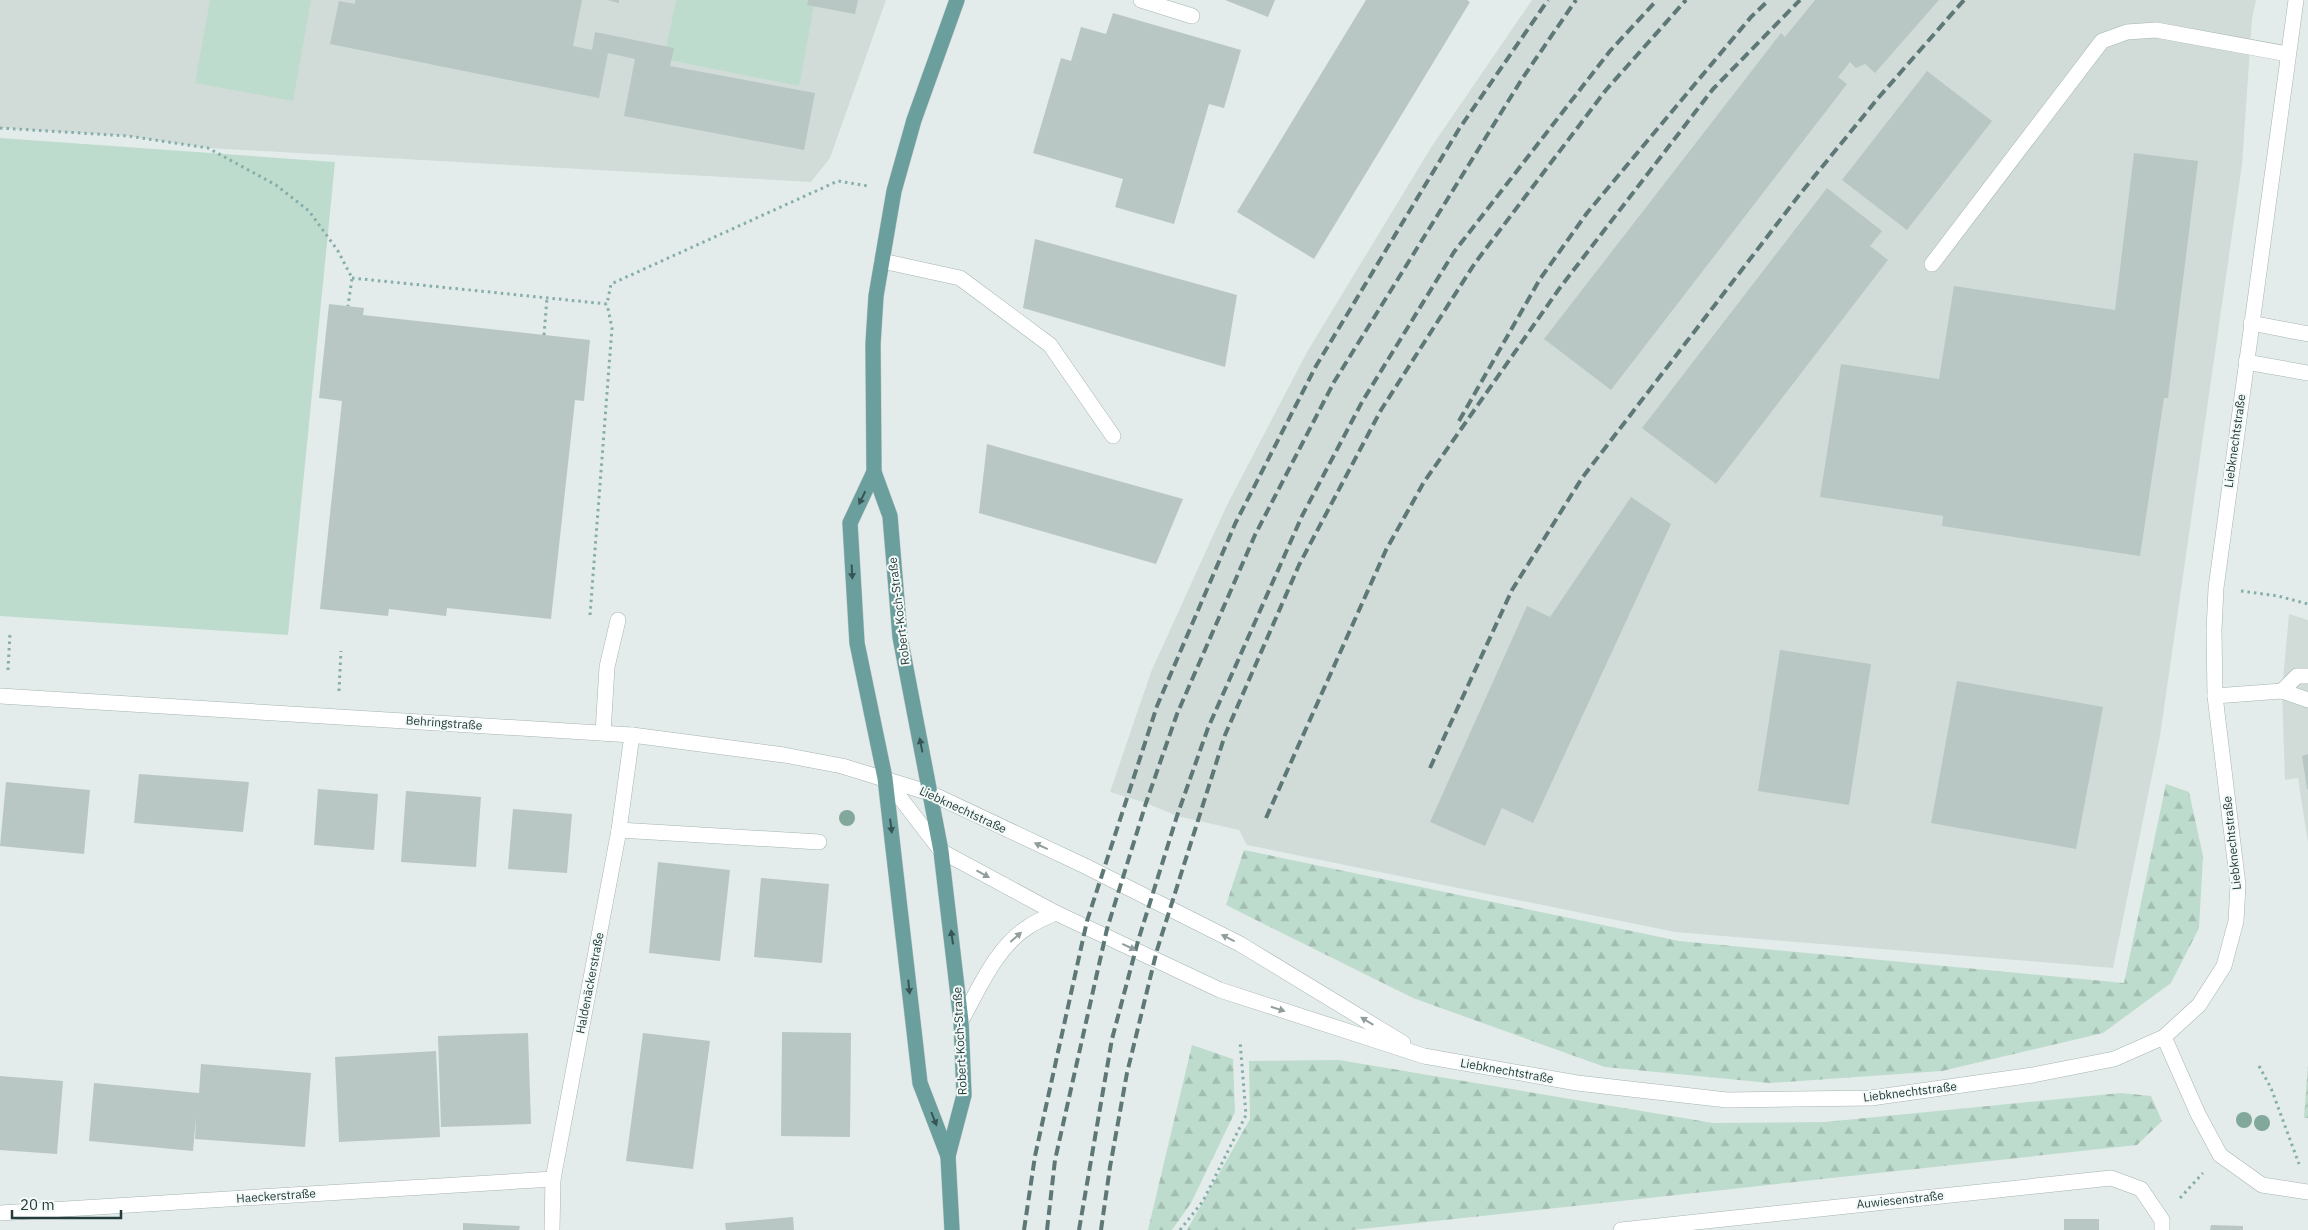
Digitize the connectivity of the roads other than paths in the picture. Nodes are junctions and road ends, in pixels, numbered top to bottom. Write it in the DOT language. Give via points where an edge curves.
graph roads {
  1 [pos="957,0"];
  2 [pos="1140,0"];
  3 [pos="2296,0"];
  4 [pos="1192,16"];
  5 [pos="2288,54"];
  6 [pos="882,260"];
  7 [pos="1932,264"];
  8 [pos="2251,323"];
  9 [pos="2308,334"];
  10 [pos="2246,362"];
  11 [pos="2308,373"];
  12 [pos="1113,436"];
  13 [pos="874,472"];
  14 [pos="618,620"];
  15 [pos="2308,676"];
  16 [pos="2282,691"];
  17 [pos="3,696"];
  18 [pos="2215,696"];
  19 [pos="2308,700"];
  20 [pos="603,733"];
  21 [pos="632,735"];
  22 [pos="885,778"];
  23 [pos="930,793"];
  24 [pos="619,830"];
  25 [pos="819,842"];
  26 [pos="941,851"];
  27 [pos="1056,913"];
  28 [pos="960,1020"];
  29 [pos="2164,1037"];
  30 [pos="1424,1056"];
  31 [pos="948,1156"];
  32 [pos="553,1179"];
  33 [pos="2302,1191"];
  34 [pos="0,1213"];
  35 [pos="2162,1225"];
  36 [pos="552,1230"];
  37 [pos="952,1230"];
  38 [pos="1620,1230"];
  1 -- 6 [label="main road, Robert-Koch-Straße" via="914,120 894,191"];
  2 -- 4 [label="street"];
  3 -- 5 [label="street, Liebknechtstraße"];
  5 -- 7 [label="street" via="2156,30 2127,32 2102,41"];
  5 -- 8 [label="street, Liebknechtstraße"];
  6 -- 12 [label="street" via="960,278 1050,345"];
  6 -- 13 [label="main road, Robert-Koch-Straße" via="872,344"];
  8 -- 9 [label="street"];
  8 -- 10 [label="street, Liebknechtstraße"];
  10 -- 11 [label="street"];
  10 -- 18 [label="street, Liebknechtstraße" via="2216,588"];
  13 -- 22 [label="main road, Robert-Koch-Straße, one-way" via="850,523 857,642"];
  23 -- 13 [label="main road, Robert-Koch-Straße, one-way" via="900,637 890,516"];
  14 -- 20 [label="street" via="607,667"];
  15 -- 16 [label="street" via="2297,676"];
  16 -- 18 [label="street"];
  16 -- 19 [label="street"];
  17 -- 20 [label="street, Behringstraße"];
  18 -- 29 [label="street, Liebknechtstraße" via="2238,885 2236,921 2224,966 2199,1005"];
  20 -- 21 [label="street, Behringstraße"];
  21 -- 22 [label="street, Behringstraße" via="784,755"];
  21 -- 24 [label="street, Haldenäckerstraße"];
  22 -- 23 [label="street, Liebknechtstraße"];
  22 -- 26 [label="street, Liebknechtstraße"];
  22 -- 31 [label="main road, Robert-Koch-Straße, one-way" via="920,1083"];
  23 -- 26 [label="main road, Robert-Koch-Straße"];
  30 -- 23 [label="street, Liebknechtstraße, one-way" via="1240,944"];
  24 -- 25 [label="street"];
  24 -- 32 [label="street, Haldenäckerstraße"];
  26 -- 27 [label="street, Liebknechtstraße, one-way"];
  28 -- 26 [label="main road, Robert-Koch-Straße, one-way"];
  28 -- 27 [label="street, one-way" via="1009,943 1027,927"];
  27 -- 30 [label="street, Liebknechtstraße, one-way" via="1220,990"];
  28 -- 31 [label="main road, Robert-Koch-Straße" via="964,1095"];
  29 -- 30 [label="street, Liebknechtstraße" via="2114,1060 1872,1098 1727,1100 1577,1083"];
  29 -- 33 [label="street" via="2220,1155 2262,1185"];
  31 -- 37 [label="main road"];
  32 -- 34 [label="street, Haeckerstraße"];
  32 -- 36 [label="street, Haldenäckerstraße"];
  35 -- 38 [label="street, Auwiesenstraße" via="2141,1189 2111,1178"];
}
